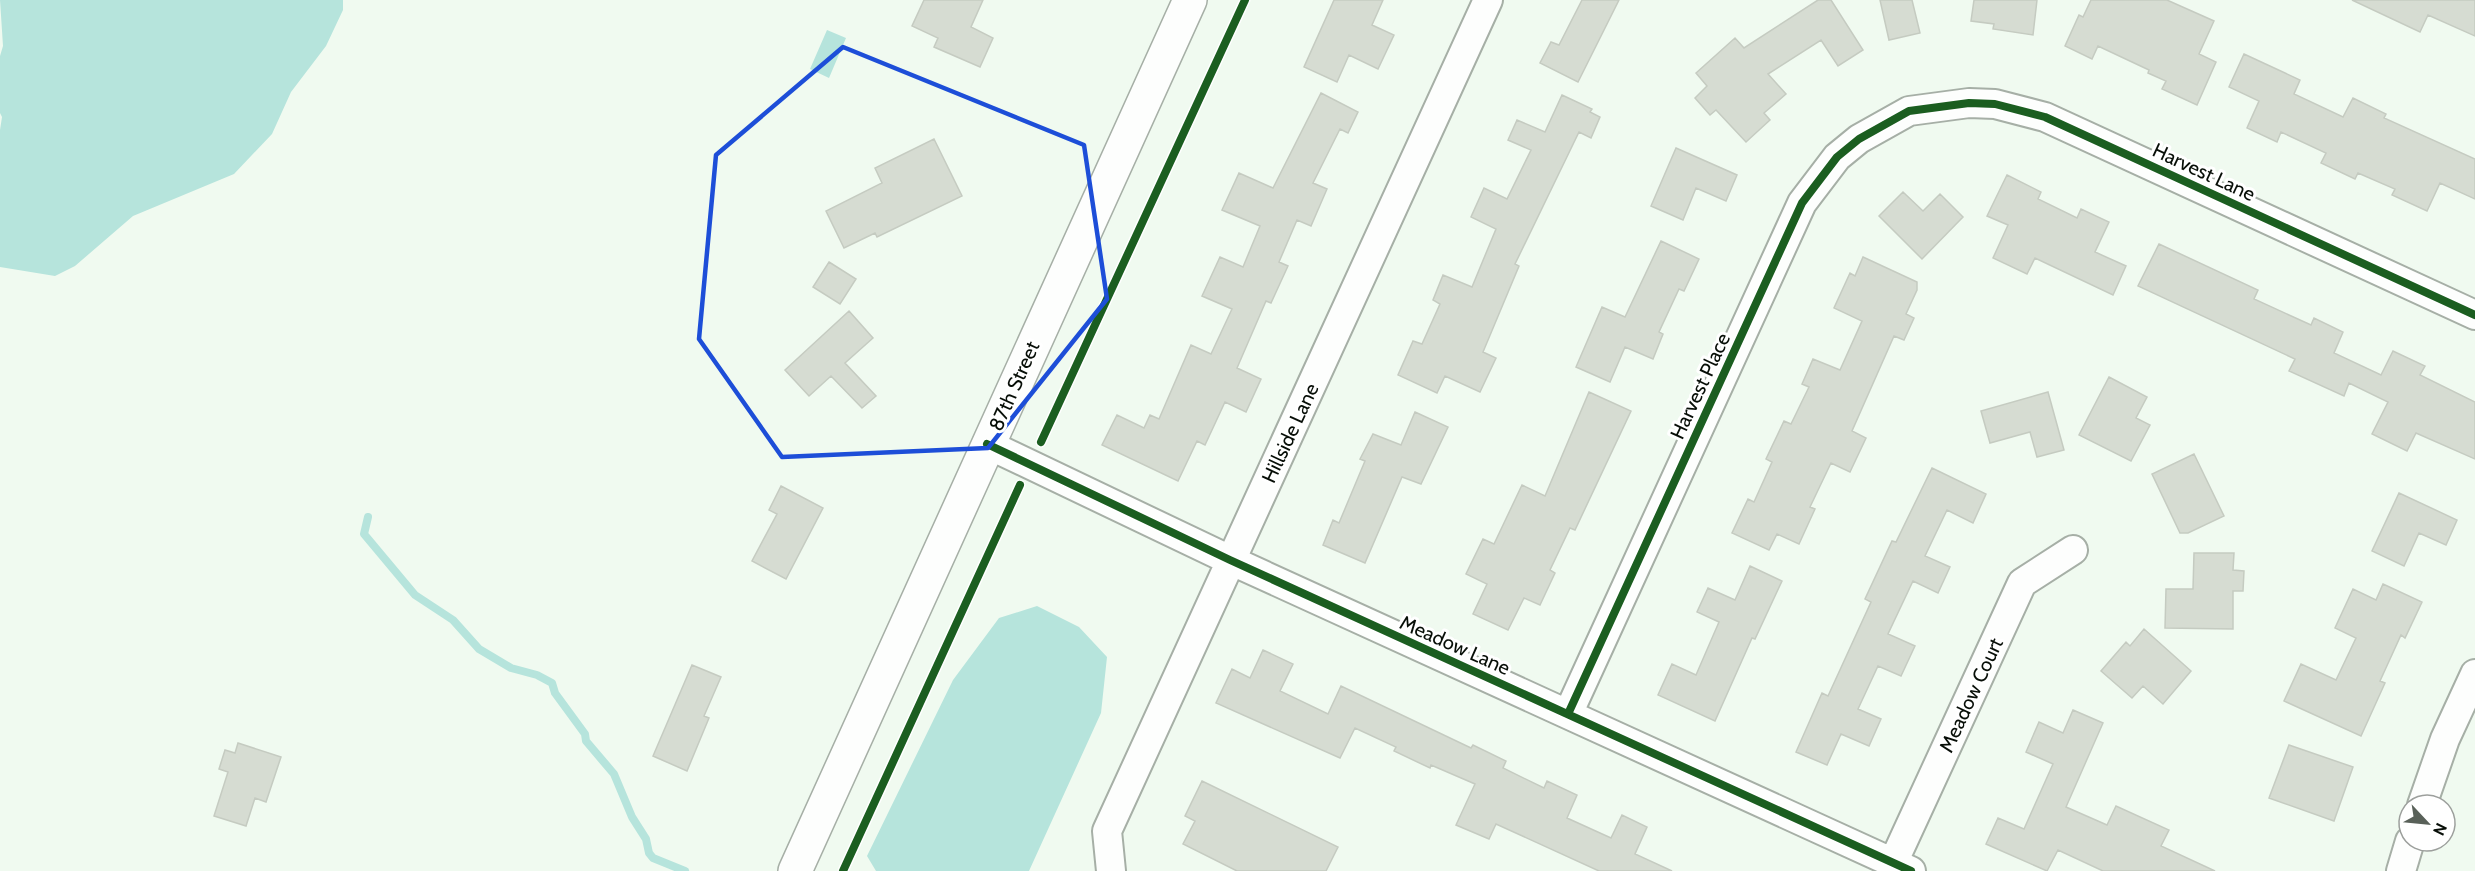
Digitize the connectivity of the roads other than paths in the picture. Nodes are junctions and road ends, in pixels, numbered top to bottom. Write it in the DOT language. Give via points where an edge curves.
graph roads {
  1 [pos="1190,0"];
  2 [pos="1488,0"];
  3 [pos="1909,111"];
  4 [pos="2475,315"];
  5 [pos="987,444"];
  6 [pos="2073,550"];
  7 [pos="1230,560"];
  8 [pos="2475,674"];
  9 [pos="1568,714"];
  10 [pos="2426,793"];
  11 [pos="2407,853"];
  12 [pos="1902,867"];
  13 [pos="1110,870"];
  14 [pos="795,871"];
  15 [pos="2402,871"];
  1 -- 5 [label="main road, 87th Street"];
  2 -- 7 [label="street, Hillside Lane"];
  3 -- 4 [label="street, Harvest Lane" via="1969,103 2019,109 2045,117"];
  3 -- 9 [label="street, Harvest Place" via="1859,139 1837,157 1802,203"];
  5 -- 7 [label="street, Meadow Lane"];
  5 -- 14 [label="main road, 87th Street"];
  6 -- 12 [label="street, Meadow Court" via="2022,584"];
  7 -- 9 [label="street, Meadow Lane"];
  7 -- 13 [label="street, Hillside Lane" via="1107,831"];
  8 -- 10 [label="street" via="2445,739"];
  9 -- 12 [label="street, Meadow Lane"];
  11 -- 15 [label="street"];
}
